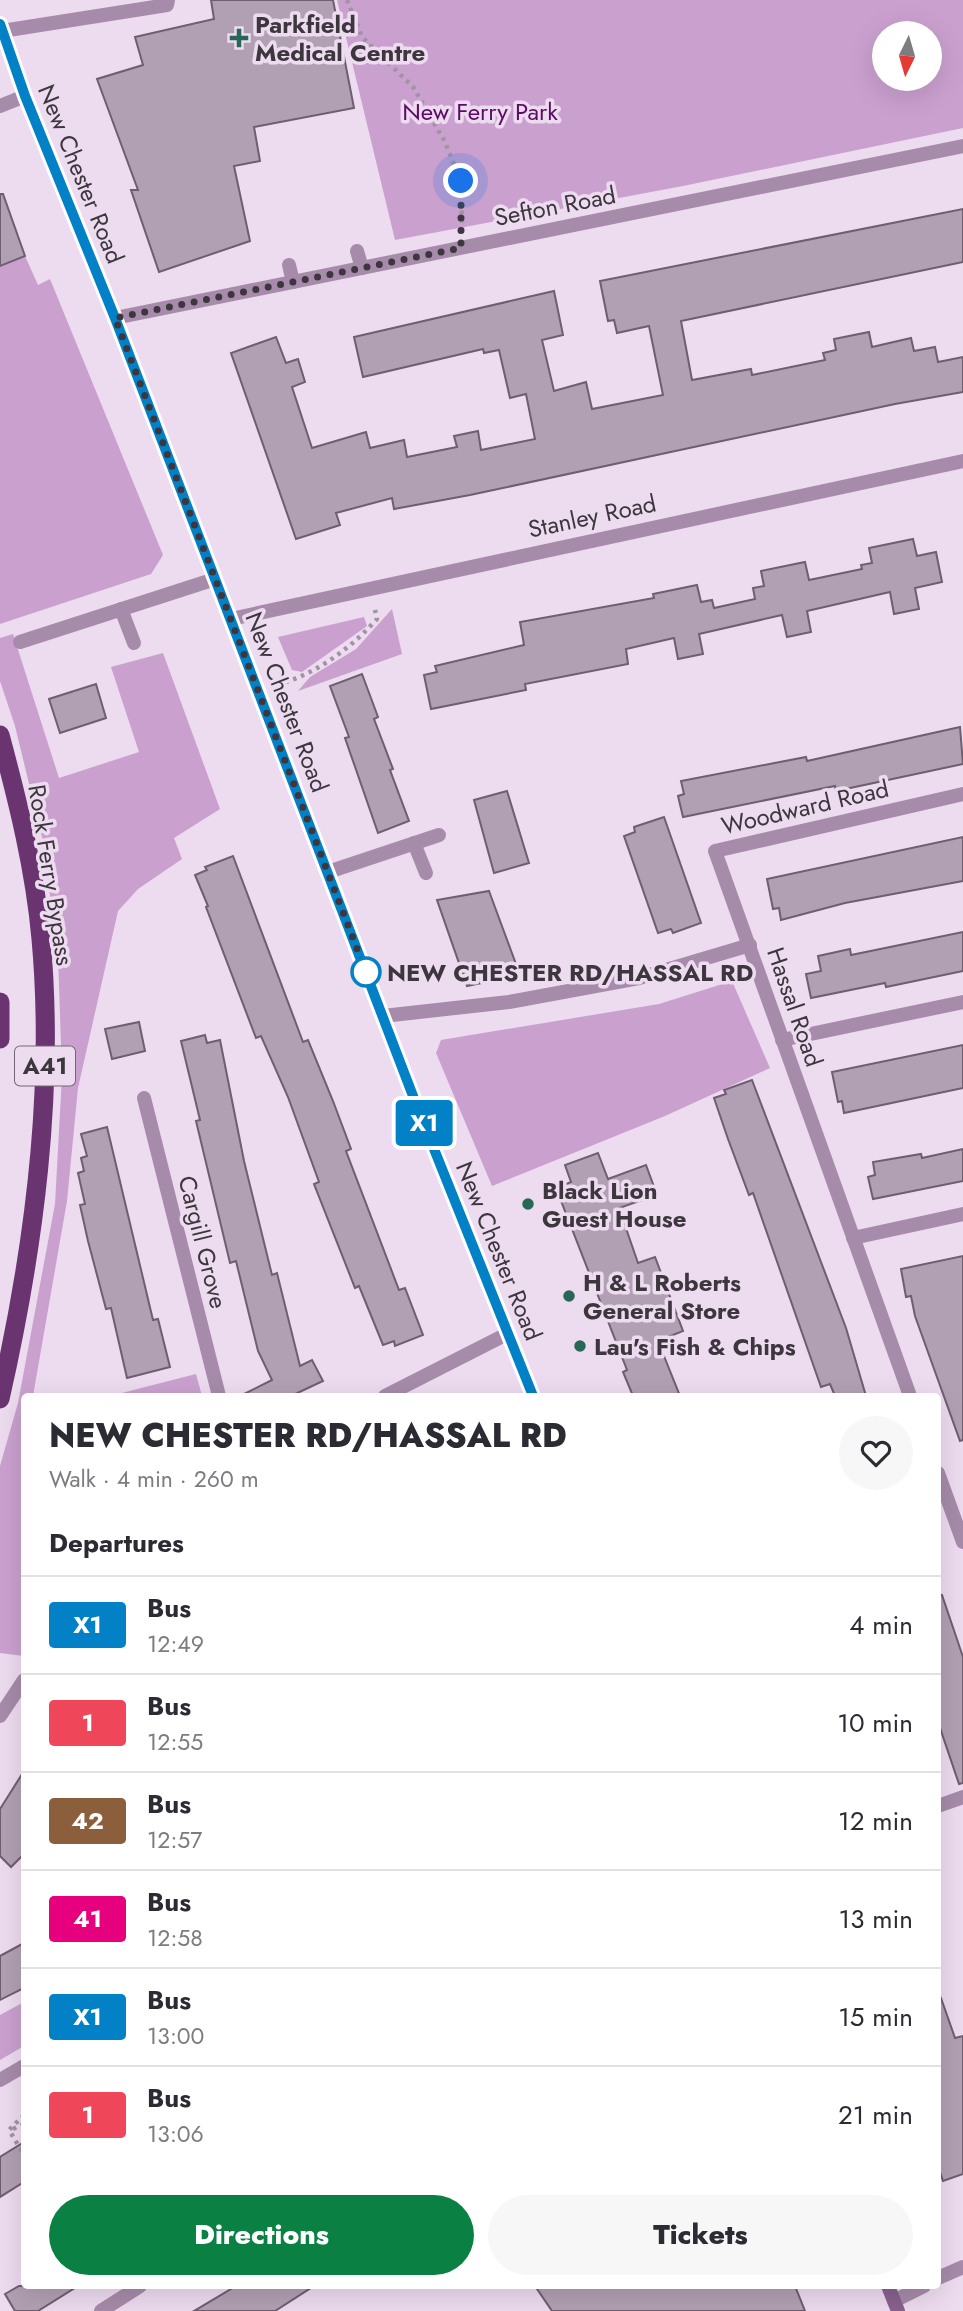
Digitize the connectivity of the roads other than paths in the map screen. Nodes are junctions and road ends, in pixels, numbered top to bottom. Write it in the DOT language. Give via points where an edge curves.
graph roads {
  1 [pos="168,0"];
  2 [pos="1,28"];
  3 [pos="25,96"];
  4 [pos="0,106"];
  5 [pos="963,146"];
  6 [pos="358,250"];
  7 [pos="289,265"];
  8 [pos="362,268"];
  9 [pos="293,282"];
  10 [pos="115,318"];
  11 [pos="963,461"];
  12 [pos="215,579"];
  13 [pos="121,609"];
  14 [pos="231,619"];
  15 [pos="20,642"];
  16 [pos="134,643"];
  17 [pos="0,735"];
  18 [pos="963,794"];
  19 [pos="439,835"];
  20 [pos="414,843"];
  21 [pos="328,872"];
  22 [pos="426,873"];
  23 [pos="750,945"];
  24 [pos="0,1002"];
  25 [pos="963,1002"];
  26 [pos="383,1016"];
  27 [pos="0,1039"];
  28 [pos="782,1040"];
  29 [pos="144,1098"];
  30 [pos="963,1214"];
  31 [pos="853,1238"];
  32 [pos="507,1334"];
  33 [pos="218,1393"];
  34 [pos="391,1393"];
  35 [pos="532,1393"];
  36 [pos="910,1393"];
  37 [pos="0,1399"];
  38 [pos="941,1481"];
  39 [pos="963,1542"];
  40 [pos="21,1684"];
  41 [pos="0,1716"];
  42 [pos="963,1797"];
  43 [pos="941,1805"];
  44 [pos="21,2068"];
  45 [pos="0,2080"];
  46 [pos="963,2267"];
  47 [pos="941,2277"];
  48 [pos="135,2289"];
  49 [pos="889,2289"];
  50 [pos="920,2289"];
  51 [pos="896,2306"];
  52 [pos="101,2311"];
  1 -- 2 [label="street" via="167,5"];
  2 -- 3 [label="main road, New Chester Road"];
  3 -- 4 [label="street"];
  3 -- 10 [label="main road, New Chester Road"];
  5 -- 8 [label="street, Sefton Road"];
  6 -- 8 [label="street"];
  7 -- 9 [label="street"];
  8 -- 9 [label="street, Sefton Road"];
  9 -- 10 [label="street, Sefton Road"];
  10 -- 12 [label="main road, New Chester Road"];
  11 -- 14 [label="street, Stanley Road"];
  12 -- 13 [label="street"];
  12 -- 14 [label="main road, New Chester Road"];
  13 -- 15 [label="street"];
  13 -- 16 [label="street"];
  14 -- 21 [label="main road, New Chester Road"];
  17 -- 37 [label="highway, Rock Ferry Bypass / A41" via="21,816 41,938 45,1079 33,1225"];
  18 -- 23 [label="street, Woodward Road" via="715,851"];
  19 -- 20 [label="street"];
  20 -- 21 [label="street"];
  20 -- 22 [label="street"];
  21 -- 26 [label="main road, New Chester Road"];
  23 -- 26 [label="street, Hassal Road" via="639,978 509,1002"];
  23 -- 28 [label="street, Hassal Road"];
  24 -- 27 [label="highway, A41"];
  25 -- 28 [label="street"];
  26 -- 32 [label="main road, New Chester Road"];
  28 -- 31 [label="street, Hassal Road"];
  29 -- 33 [label="street, Cargill Grove"];
  30 -- 31 [label="street"];
  31 -- 36 [label="street, Hassal Road"];
  32 -- 34 [label="street"];
  32 -- 35 [label="main road, New Chester Road"];
  38 -- 39 [label="street"];
  40 -- 41 [label="street"];
  42 -- 43 [label="street"];
  44 -- 45 [label="street"];
  46 -- 47 [label="street"];
  48 -- 52 [label="street"];
  49 -- 51 [label="main road"];
  50 -- 51 [label="street"];
}
